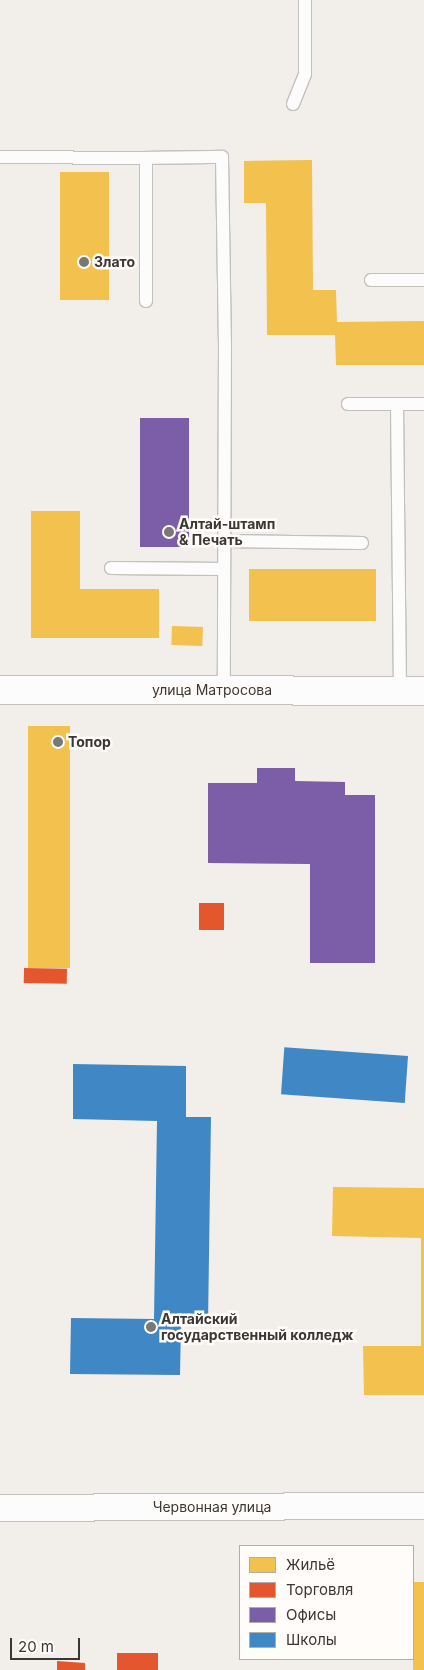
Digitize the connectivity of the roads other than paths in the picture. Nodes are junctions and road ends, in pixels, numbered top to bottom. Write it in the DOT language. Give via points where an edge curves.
graph roads {
  1 [pos="305,0"];
  2 [pos="293,104"];
  3 [pos="0,157"];
  4 [pos="146,158"];
  5 [pos="371,280"];
  6 [pos="424,280"];
  7 [pos="146,301"];
  8 [pos="348,404"];
  9 [pos="397,404"];
  10 [pos="424,404"];
  11 [pos="225,541"];
  12 [pos="362,544"];
  13 [pos="111,568"];
  14 [pos="224,569"];
  15 [pos="0,690"];
  16 [pos="224,690"];
  17 [pos="412,691"];
  18 [pos="424,1506"];
  19 [pos="0,1508"];
  1 -- 2 [label="lane" via="305,74"];
  3 -- 4 [label="lane"];
  4 -- 7 [label="lane"];
  4 -- 11 [label="lane" via="222,157"];
  5 -- 6 [label="lane"];
  8 -- 9 [label="lane"];
  9 -- 10 [label="lane"];
  9 -- 17 [label="lane"];
  11 -- 12 [label="lane"];
  11 -- 14 [label="lane"];
  13 -- 14 [label="lane"];
  14 -- 16 [label="lane"];
  15 -- 16 [label="street, улица Матросова"];
  16 -- 17 [label="street, улица Матросова"];
  18 -- 19 [label="street, Червонная улица"];
}
